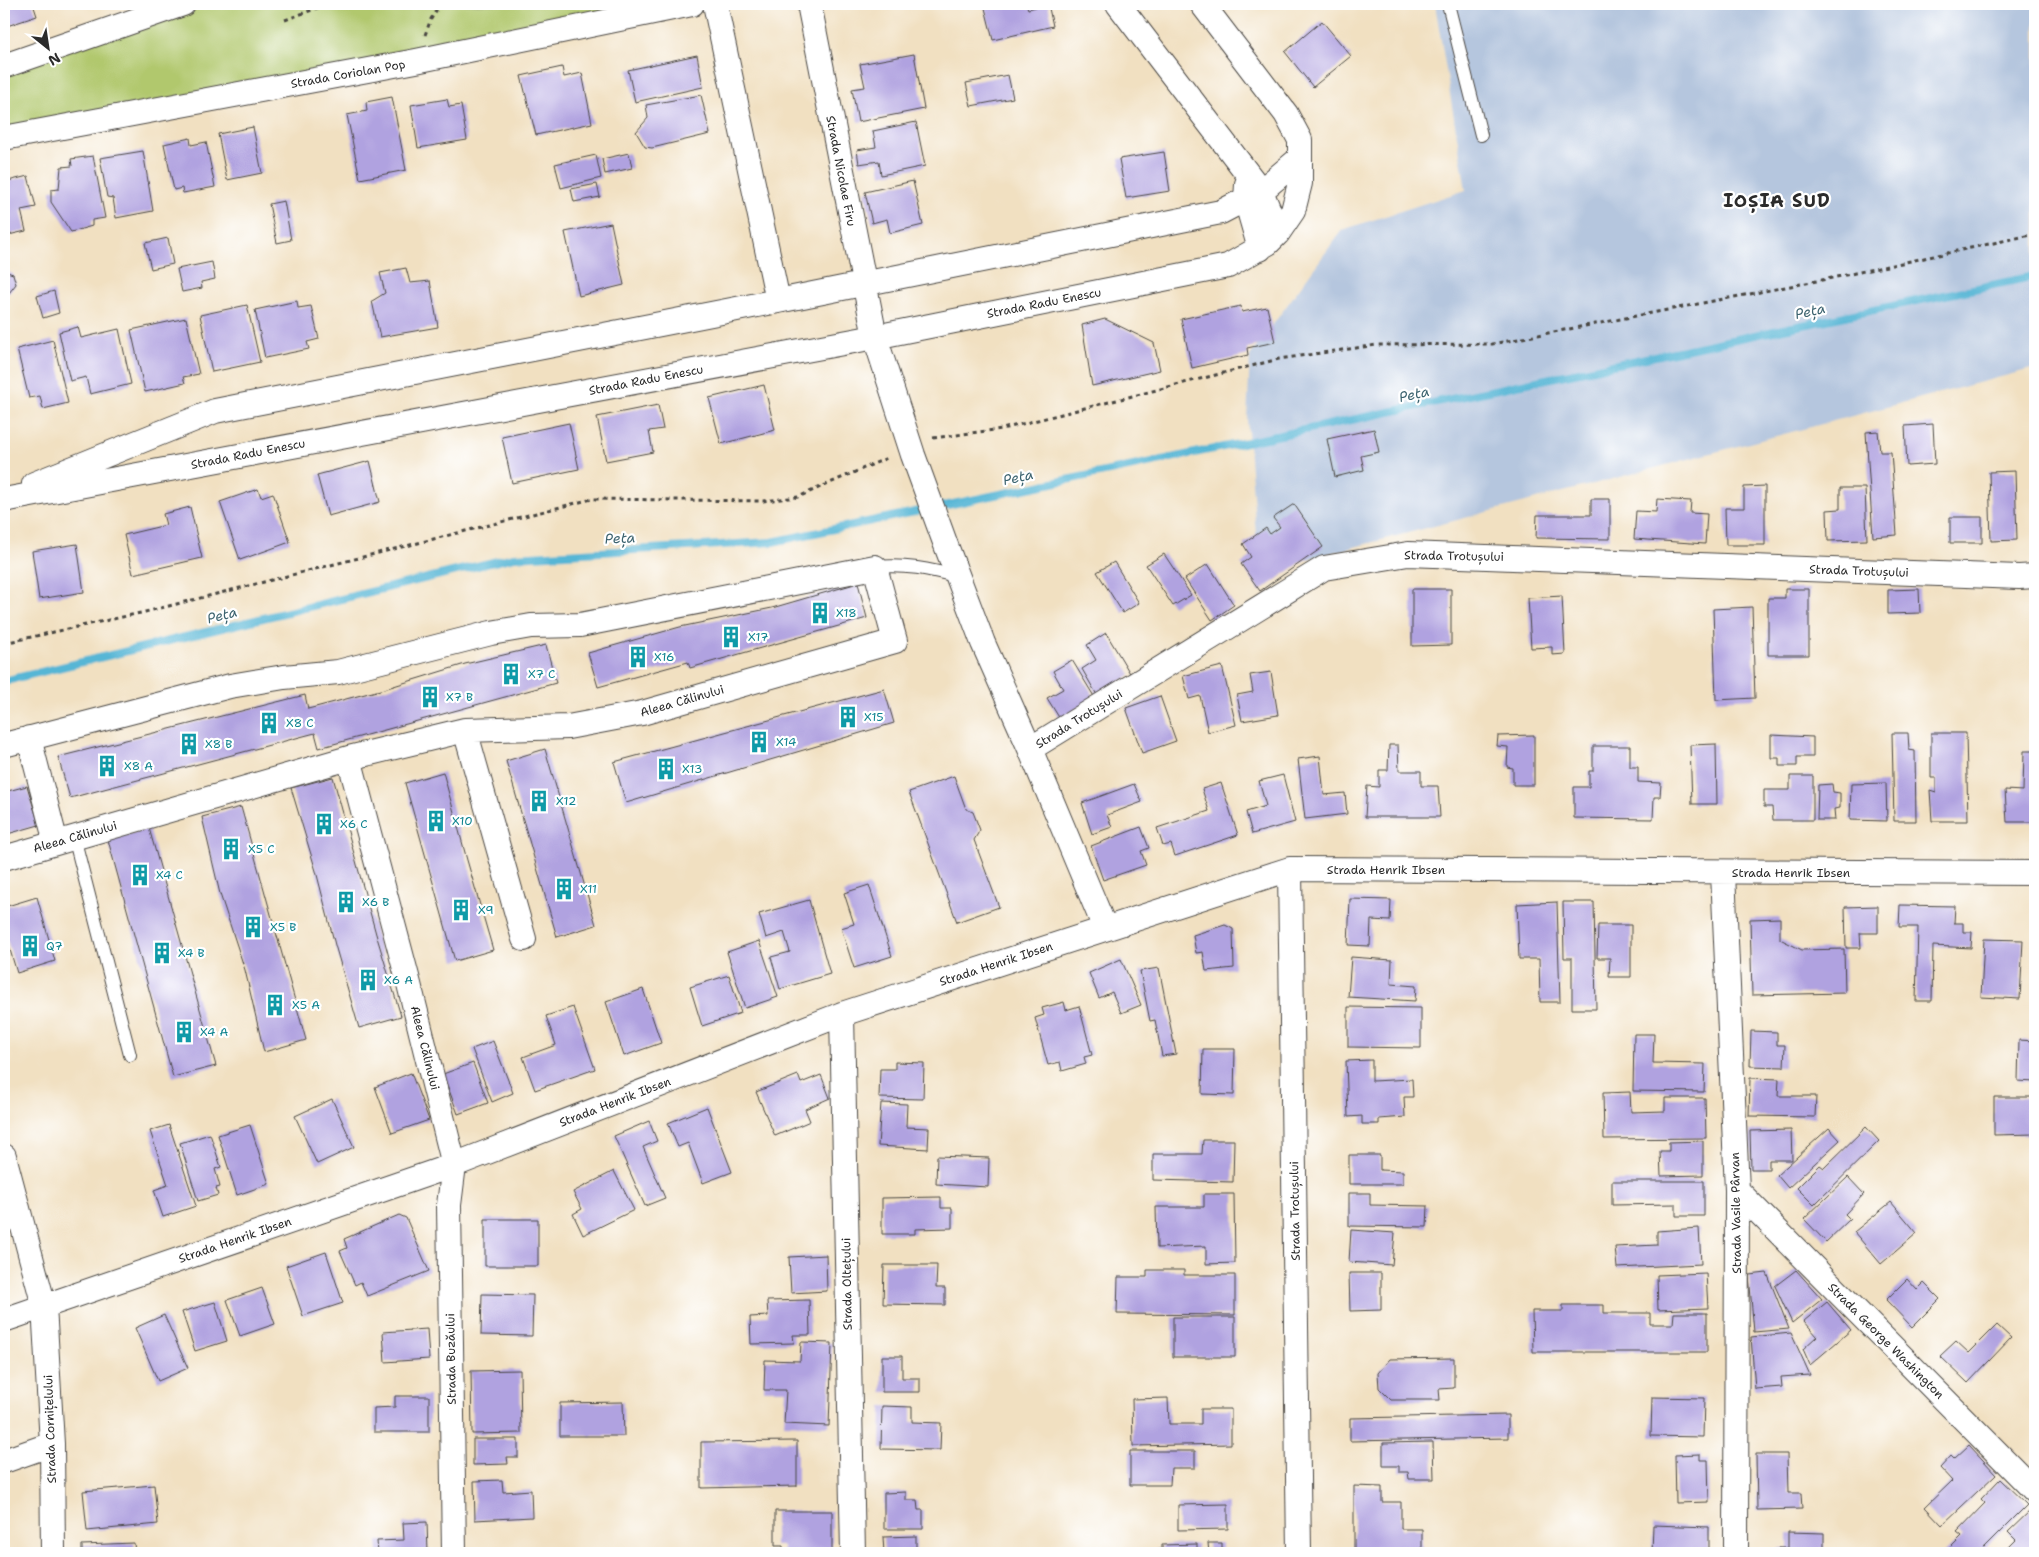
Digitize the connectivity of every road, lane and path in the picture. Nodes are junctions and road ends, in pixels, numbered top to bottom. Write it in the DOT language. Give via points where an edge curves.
graph roads {
  1 [pos="183,4"];
  2 [pos="328,4"];
  3 [pos="692,4"];
  4 [pos="715,4"];
  5 [pos="808,4"];
  6 [pos="1118,4"];
  7 [pos="1202,4"];
  8 [pos="1448,4"];
  9 [pos="285,20"];
  10 [pos="4,66"];
  11 [pos="1481,135"];
  12 [pos="4,138"];
  13 [pos="1299,159"];
  14 [pos="1251,188"];
  15 [pos="1278,233"];
  16 [pos="2035,234"];
  17 [pos="1260,249"];
  18 [pos="863,284"];
  19 [pos="778,301"];
  20 [pos="874,338"];
  21 [pos="930,430"];
  22 [pos="886,448"];
  23 [pos="4,498"];
  24 [pos="875,568"];
  25 [pos="2035,576"];
  26 [pos="958,577"];
  27 [pos="4,643"];
  28 [pos="465,730"];
  29 [pos="28,738"];
  30 [pos="4,745"];
  31 [pos="1030,750"];
  32 [pos="348,758"];
  33 [pos="65,840"];
  34 [pos="4,858"];
  35 [pos="1290,869"];
  36 [pos="1723,873"];
  37 [pos="2035,873"];
  38 [pos="1105,928"];
  39 [pos="524,939"];
  40 [pos="842,1014"];
  41 [pos="130,1055"];
  42 [pos="454,1165"];
  43 [pos="6,1170"];
  44 [pos="1737,1190"];
  45 [pos="44,1306"];
  46 [pos="4,1320"];
  47 [pos="52,1444"];
  48 [pos="4,1461"];
  49 [pos="2035,1491"];
  50 [pos="53,1553"];
  51 [pos="454,1553"];
  52 [pos="853,1553"];
  53 [pos="1299,1553"];
  54 [pos="1736,1553"];
  1 -- 10 [label="street"];
  2 -- 9 [label="path"];
  3 -- 12 [label="street, Strada Coriolan Pop" via="416,61"];
  4 -- 19 [label="street"];
  5 -- 18 [label="street, Strada Nicolae Firu"];
  6 -- 14 [label="street"];
  7 -- 13 [label="street, Strada Radu Enescu" via="1286,114 1300,140"];
  8 -- 11 [label="lane"];
  13 -- 14 [label="street, Strada Radu Enescu"];
  13 -- 15 [label="street, Strada Radu Enescu" via="1300,183 1293,211"];
  14 -- 15 [label="street"];
  14 -- 17 [label="street"];
  14 -- 18 [label="street, Strada Radu Enescu" via="1221,212"];
  15 -- 17 [label="street, Strada Radu Enescu"];
  16 -- 21 [label="path" via="1822,280 1492,344 1377,345 1279,358 1002,429 933,439"];
  17 -- 20 [label="street, Strada Radu Enescu" via="1228,266"];
  18 -- 19 [label="street, Strada Radu Enescu"];
  18 -- 20 [label="street, Strada Nicolae Firu"];
  19 -- 23 [label="street, Strada Radu Enescu" via="215,411"];
  20 -- 23 [label="street, Strada Radu Enescu"];
  20 -- 26 [label="street, Strada Nicolae Firu"];
  22 -- 27 [label="path" via="888,457 798,497 763,501 592,500 145,612"];
  24 -- 26 [label="lane" via="893,565 929,569"];
  24 -- 28 [label="street, Aleea Călinului" via="895,641 642,713 568,727"];
  24 -- 29 [label="street" via="580,625 531,626 491,633 338,672 230,686"];
  25 -- 31 [label="street, Strada Trotușului" via="1408,554 1333,566 1315,573"];
  26 -- 31 [label="street, Strada Nicolae Firu" via="983,644"];
  28 -- 32 [label="street, Aleea Călinului"];
  28 -- 39 [label="street"];
  29 -- 30 [label="street"];
  29 -- 33 [label="street"];
  31 -- 38 [label="street, Strada Trotușului"];
  32 -- 33 [label="street, Aleea Călinului"];
  32 -- 42 [label="street, Aleea Călinului"];
  33 -- 34 [label="street, Aleea Călinului"];
  33 -- 41 [label="lane"];
  35 -- 36 [label="street, Strada Henrik Ibsen"];
  35 -- 38 [label="street, Strada Henrik Ibsen"];
  35 -- 53 [label="street, Strada Trotușului"];
  36 -- 37 [label="street, Strada Henrik Ibsen"];
  36 -- 44 [label="street, Strada Vasile Pârvan"];
  38 -- 40 [label="street, Strada Henrik Ibsen"];
  40 -- 42 [label="street, Strada Henrik Ibsen"];
  40 -- 52 [label="street, Strada Oltețului"];
  42 -- 45 [label="street, Strada Henrik Ibsen"];
  42 -- 51 [label="street, Strada Buzăului" via="449,1205"];
  43 -- 45 [label="street, Strada Cornițelului"];
  44 -- 49 [label="street, Strada George Washington"];
  44 -- 54 [label="street, Strada Vasile Pârvan"];
  45 -- 46 [label="street, Strada Henrik Ibsen"];
  45 -- 47 [label="street, Strada Cornițelului"];
  47 -- 48 [label="street"];
  47 -- 50 [label="street, Strada Cornițelului"];
}
